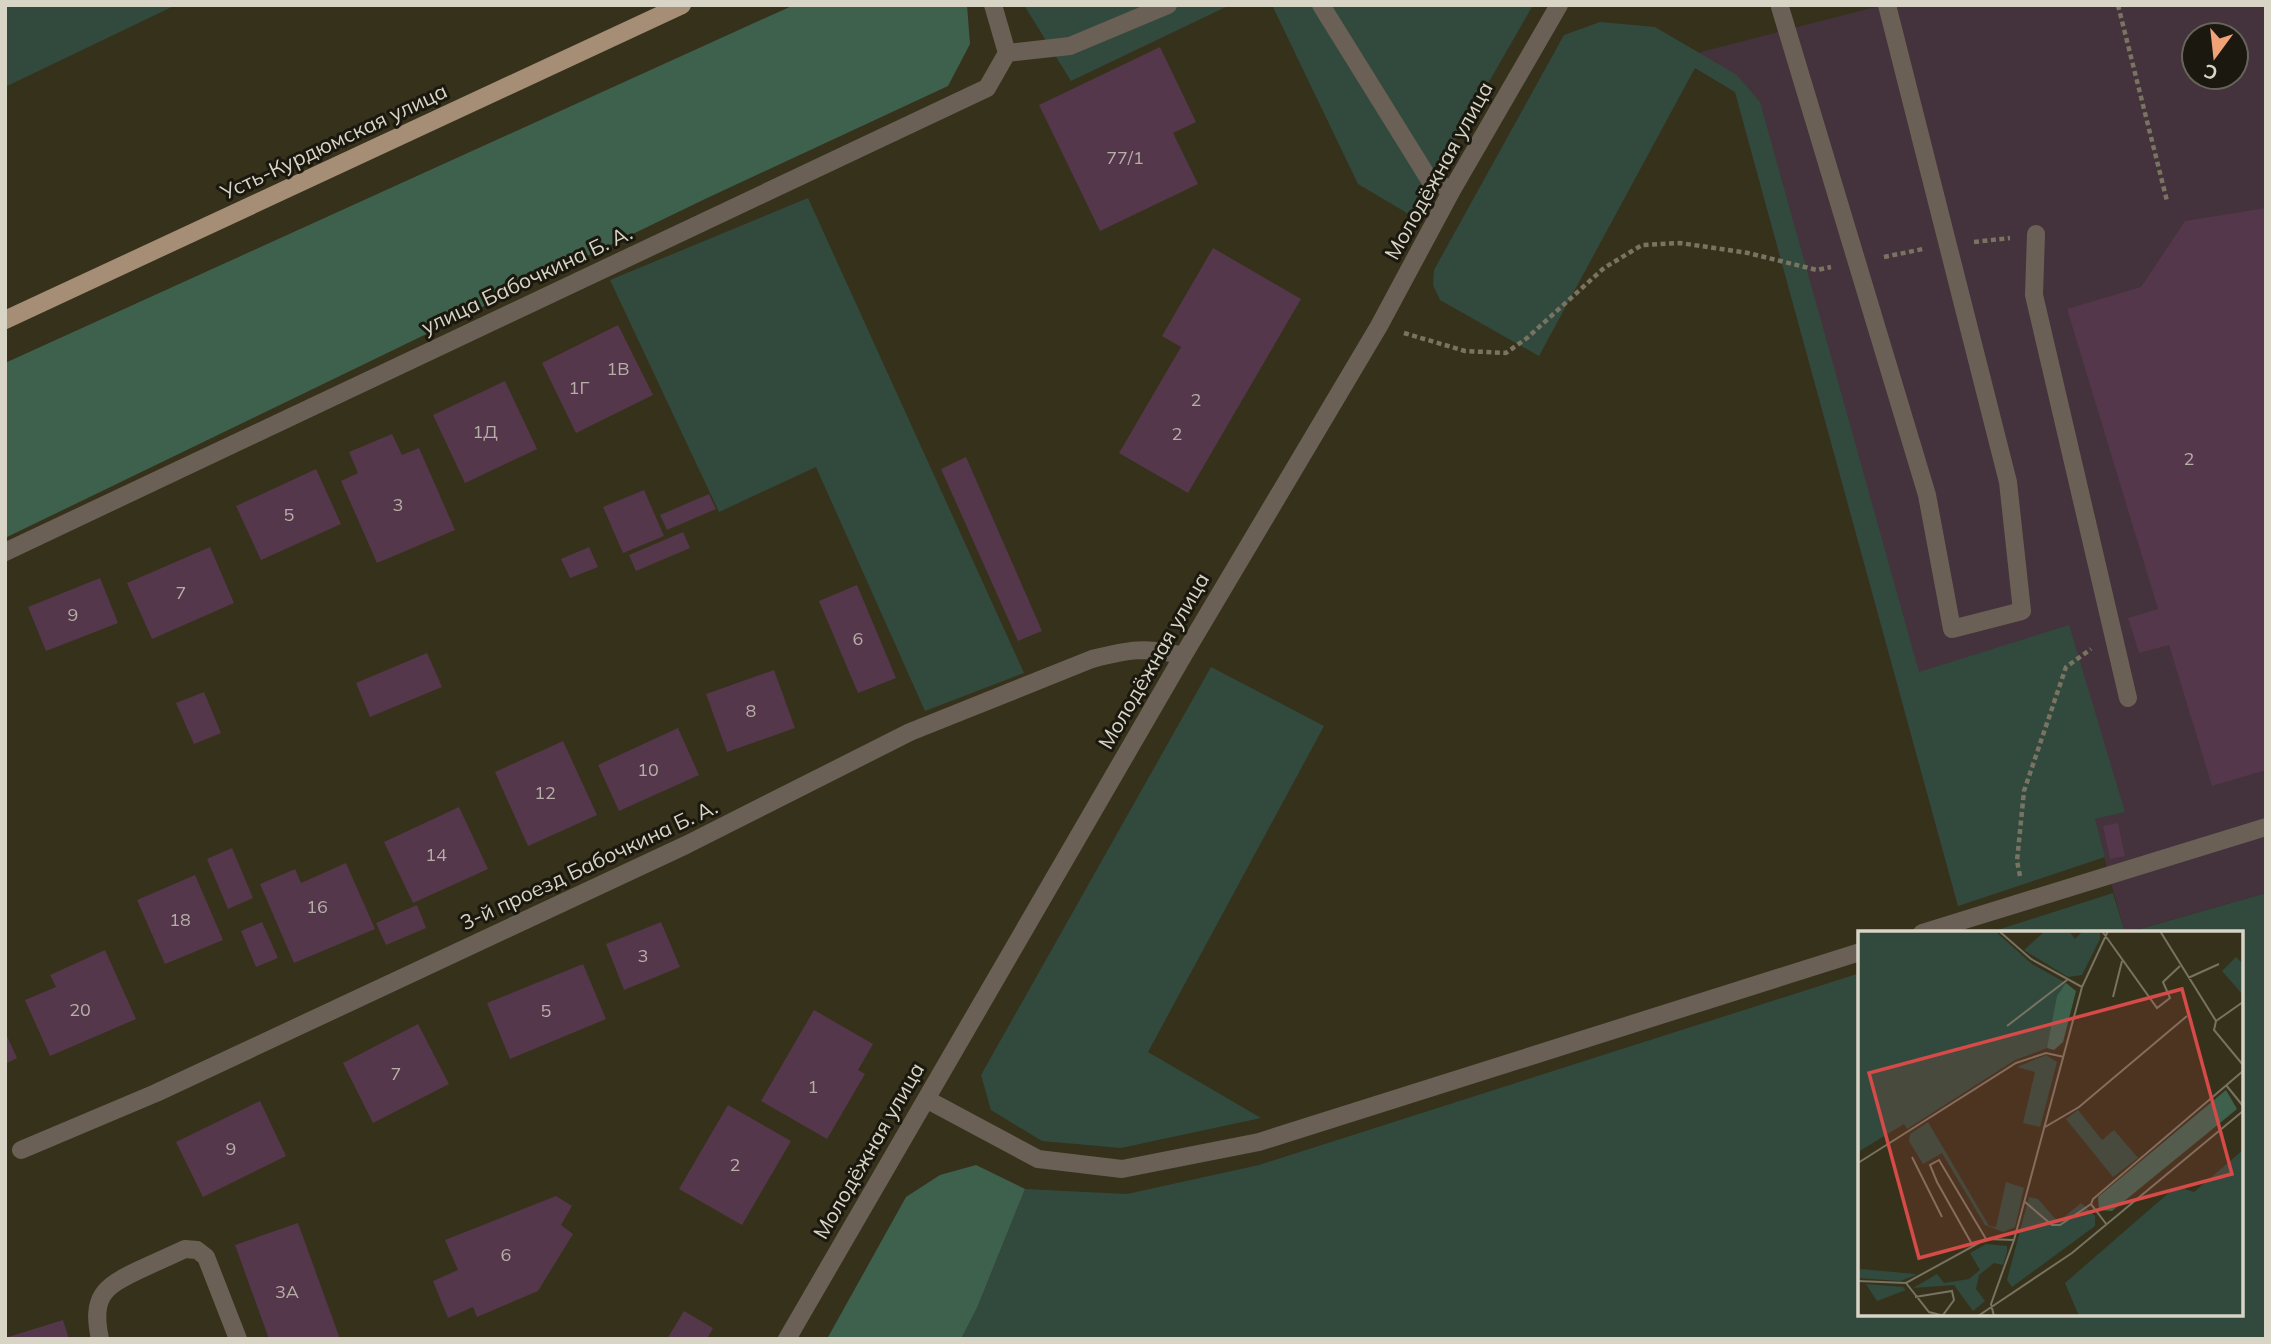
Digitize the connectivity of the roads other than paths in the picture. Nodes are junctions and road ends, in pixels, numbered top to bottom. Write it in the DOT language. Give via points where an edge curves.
graph roads {
  1 [pos="682,5"];
  2 [pos="993,5"];
  3 [pos="1168,5"];
  4 [pos="1321,5"];
  5 [pos="1559,5"];
  6 [pos="1887,5"];
  7 [pos="1780,6"];
  8 [pos="1007,53"];
  9 [pos="1452,190"];
  10 [pos="2036,234"];
  11 [pos="5,320"];
  12 [pos="5,552"];
  13 [pos="1183,656"];
  14 [pos="2128,698"];
  15 [pos="2266,827"];
  16 [pos="1928,931"];
  17 [pos="1858,953"];
  18 [pos="926,1099"];
  19 [pos="20,1150"];
  20 [pos="100,1339"];
  21 [pos="238,1339"];
  22 [pos="787,1339"];
  1 -- 11 [label="main road, Усть-Курдюмская улица"];
  2 -- 8 [label="street"];
  3 -- 8 [label="street" via="1070,46"];
  4 -- 9 [label="street" via="1429,179"];
  5 -- 9 [label="street, Молодёжная улица"];
  6 -- 7 [label="street" via="2008,482 2022,611 1952,629 1927,495"];
  8 -- 12 [label="street, улица Бабочкина Б. А." via="987,89"];
  9 -- 13 [label="street, Молодёжная улица" via="1379,326"];
  10 -- 14 [label="street" via="2034,295"];
  13 -- 18 [label="street, Молодёжная улица"];
  13 -- 19 [label="street, 3-й проезд Бабочкина Б. А." via="1158,649 1093,659 911,732 686,845 156,1093"];
  15 -- 16 [label="street"];
  17 -- 18 [label="street" via="1259,1142 1122,1169 1038,1158"];
  18 -- 22 [label="street, Молодёжная улица"];
  20 -- 21 [label="street" via="96,1319 100,1300 111,1283 185,1249 206,1257"];
}
